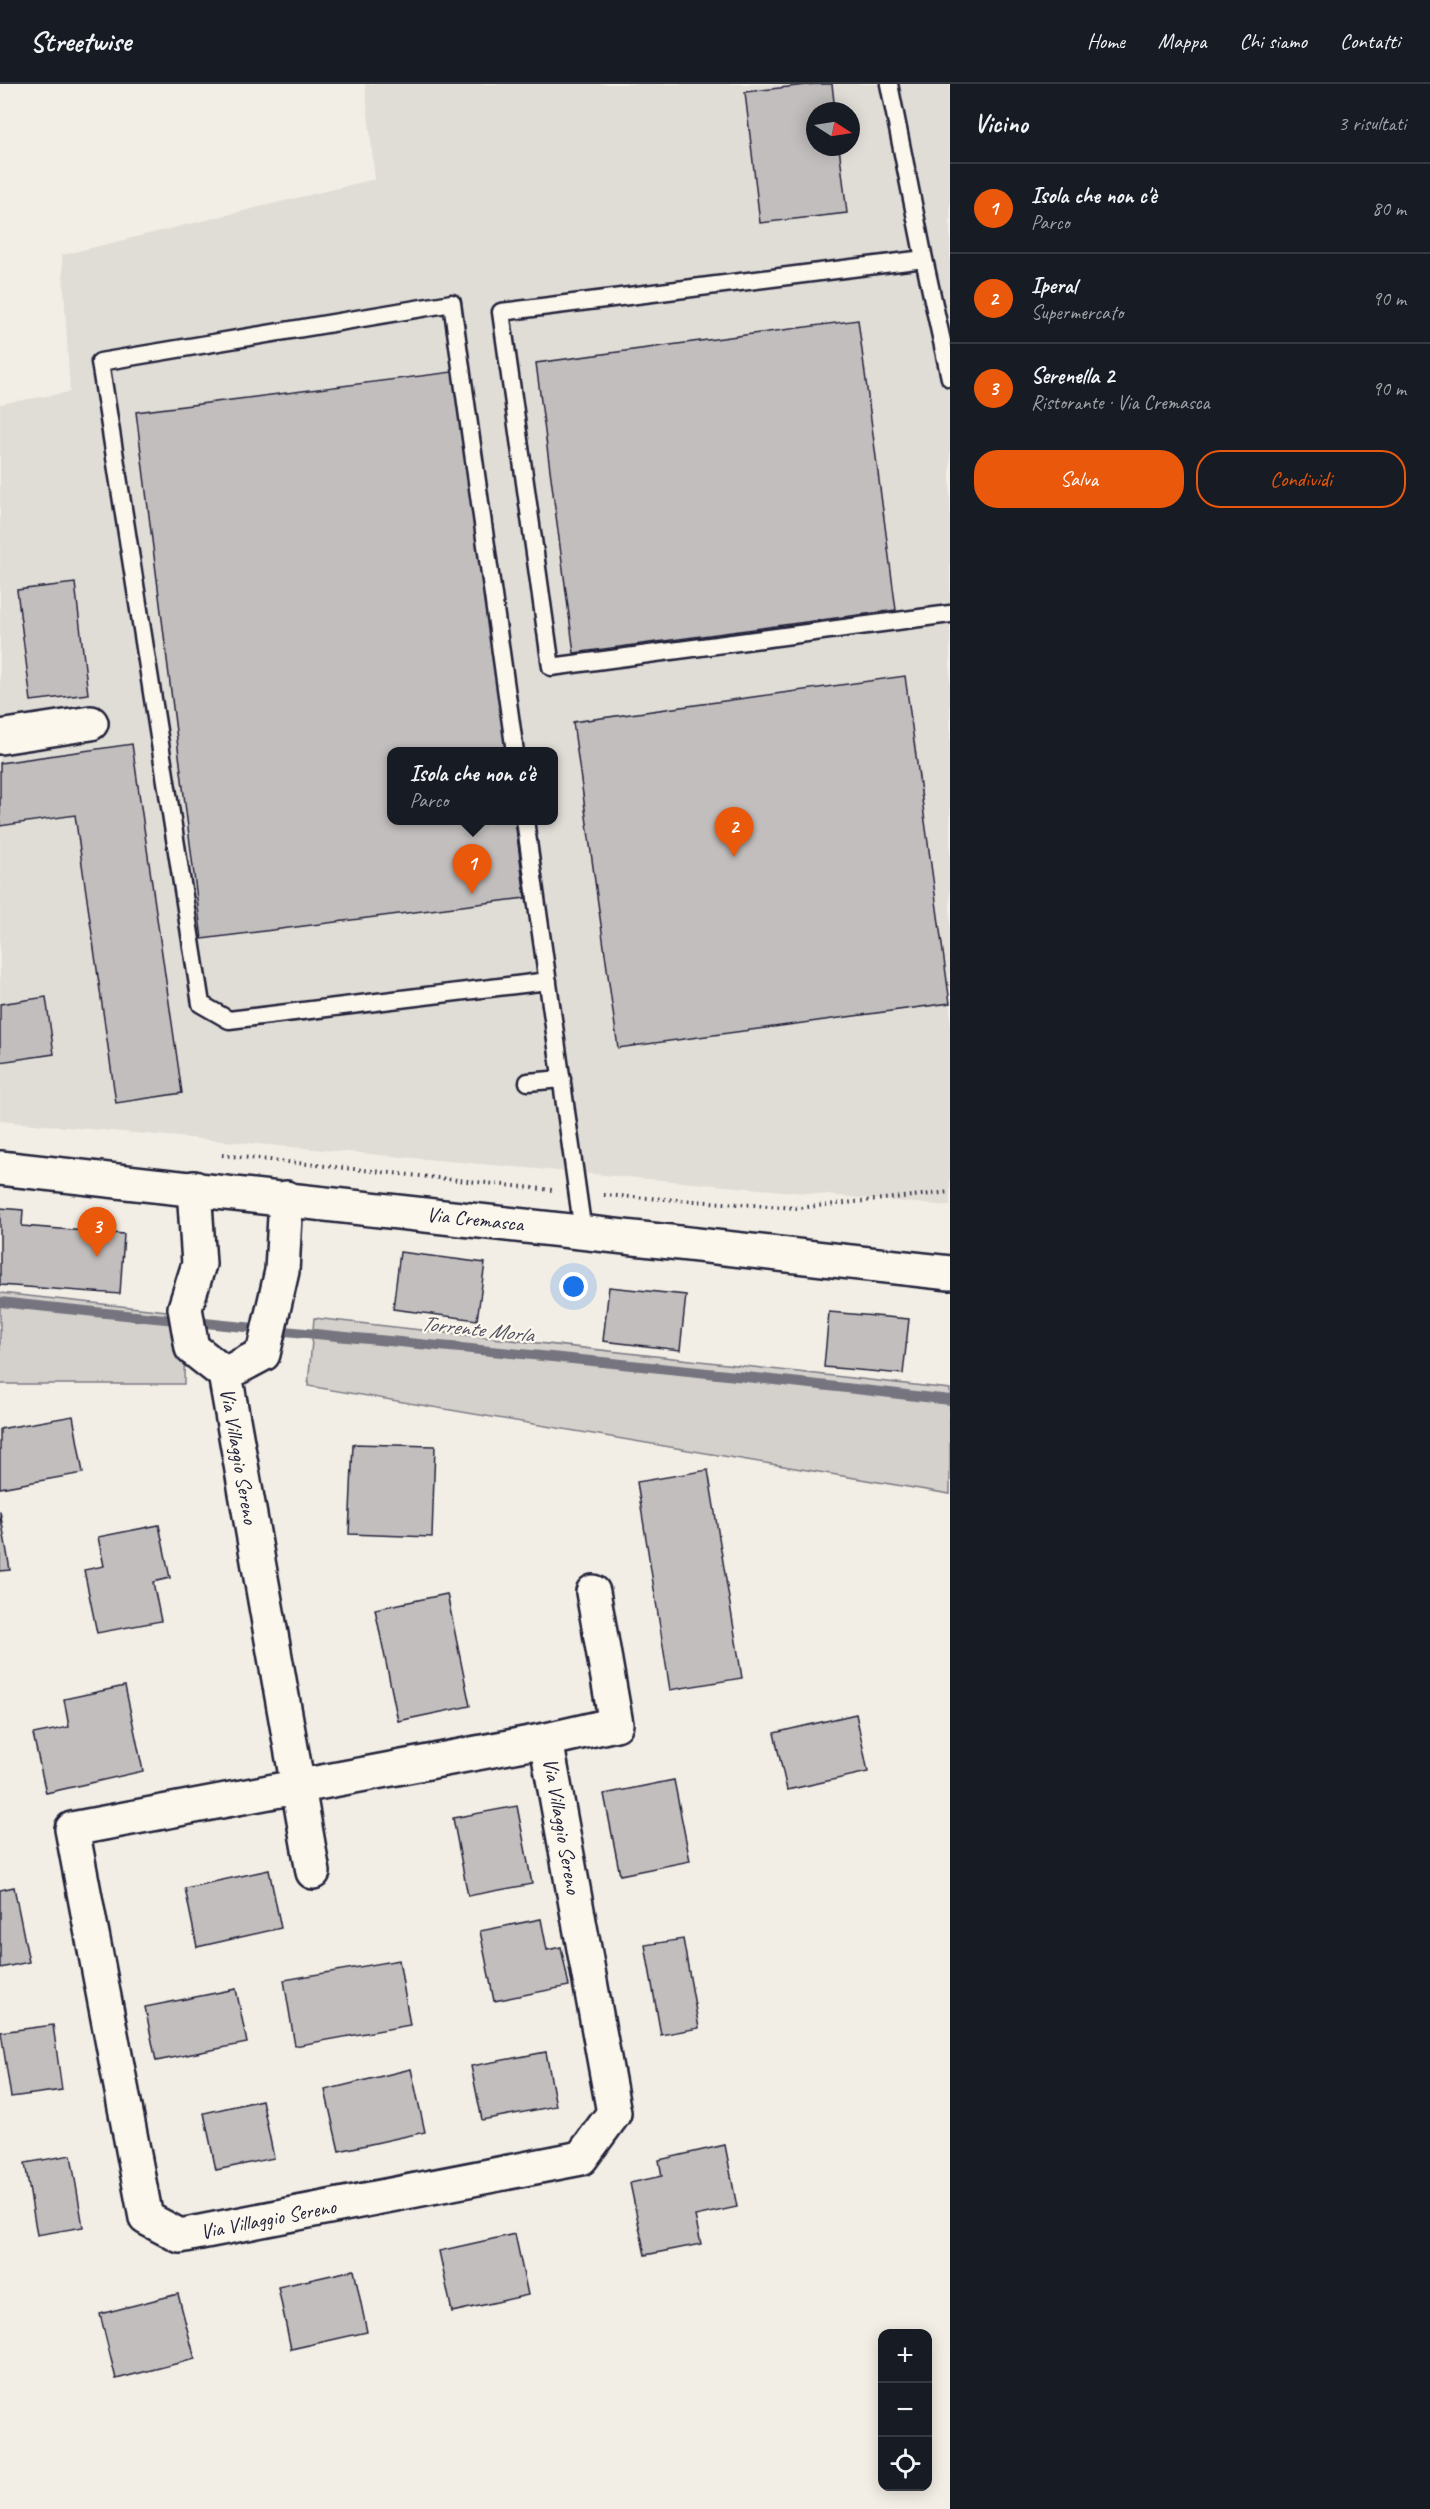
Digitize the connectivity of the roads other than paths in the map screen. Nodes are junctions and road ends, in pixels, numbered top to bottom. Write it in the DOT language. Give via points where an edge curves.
graph roads {
  1 [pos="889,84"];
  2 [pos="924,259"];
  3 [pos="950,378"];
  4 [pos="950,614"];
  5 [pos="91,723"];
  6 [pos="0,737"];
  7 [pos="514,747"];
  8 [pos="526,825"];
  9 [pos="548,981"];
  10 [pos="562,1079"];
  11 [pos="528,1082"];
  12 [pos="0,1168"];
  13 [pos="194,1188"];
  14 [pos="286,1198"];
  15 [pos="583,1232"];
  16 [pos="950,1273"];
  17 [pos="225,1374"];
  18 [pos="593,1592"];
  19 [pos="546,1740"];
  20 [pos="298,1786"];
  21 [pos="313,1872"];
  1 -- 2 [label="lane"];
  2 -- 3 [label="lane"];
  2 -- 4 [label="lane" via="501,312 551,667"];
  5 -- 6 [label="street"];
  7 -- 9 [label="lane" via="452,303 100,362 201,1004 229,1020"];
  8 -- 9 [label="lane"];
  9 -- 10 [label="lane"];
  10 -- 11 [label="lane"];
  10 -- 15 [label="lane"];
  12 -- 13 [label="street, Via Cremasca"];
  13 -- 14 [label="street, Via Cremasca"];
  13 -- 17 [label="street, Via Villaggio Sereno" via="198,1264 185,1308 192,1348"];
  14 -- 15 [label="street, Via Cremasca"];
  14 -- 17 [label="street, Via Villaggio Sereno" via="282,1272 264,1353"];
  15 -- 16 [label="street, Via Cremasca"];
  17 -- 20 [label="street, Via Villaggio Sereno"];
  18 -- 19 [label="street, Via Villaggio Sereno" via="616,1724"];
  19 -- 20 [label="street, Via Villaggio Sereno"];
  19 -- 20 [label="street, Via Villaggio Sereno" via="614,2113 580,2158 180,2236 146,2218 72,1829"];
  20 -- 21 [label="street, Via Villaggio Sereno"];
}
